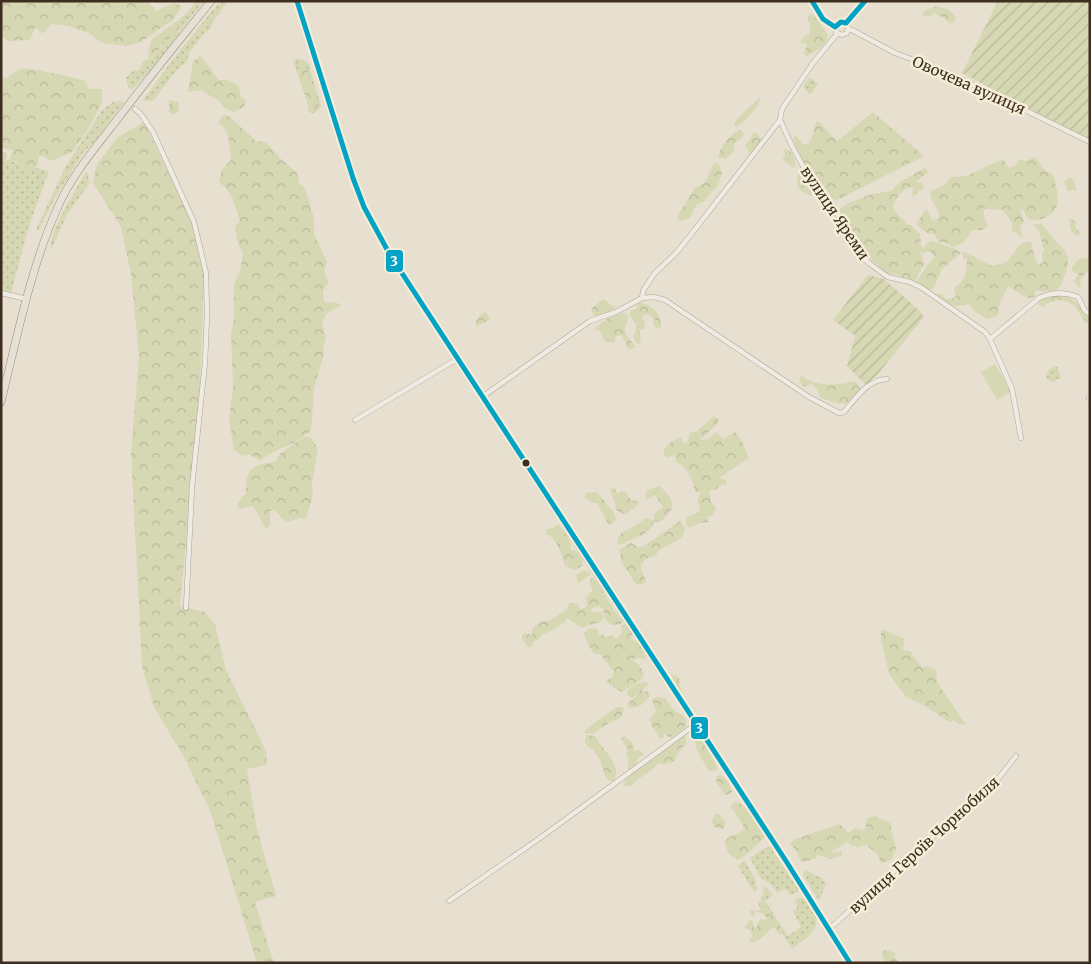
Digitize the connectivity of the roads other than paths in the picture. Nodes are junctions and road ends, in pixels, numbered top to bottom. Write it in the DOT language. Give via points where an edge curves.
graph roads {
  1 [pos="211,1"];
  2 [pos="297,1"];
  3 [pos="812,1"];
  4 [pos="865,1"];
  5 [pos="846,23"];
  6 [pos="835,27"];
  7 [pos="848,29"];
  8 [pos="837,34"];
  9 [pos="135,109"];
  10 [pos="780,120"];
  11 [pos="1090,142"];
  12 [pos="1,293"];
  13 [pos="642,298"];
  14 [pos="27,299"];
  15 [pos="1090,314"];
  16 [pos="990,339"];
  17 [pos="457,359"];
  18 [pos="886,380"];
  19 [pos="482,397"];
  20 [pos="1,402"];
  21 [pos="355,420"];
  22 [pos="1021,438"];
  23 [pos="186,608"];
  24 [pos="696,724"];
  25 [pos="1016,756"];
  26 [pos="449,901"];
  27 [pos="829,929"];
  28 [pos="850,963"];
  1 -- 14 [label="main road" via="73,178 57,207"];
  2 -- 17 [label="street" via="364,207 390,255"];
  3 -- 6 [label="street" via="823,19"];
  4 -- 5 [label="street"];
  5 -- 6 [label="street" via="841,22"];
  5 -- 7 [label="street"];
  6 -- 8 [label="street"];
  7 -- 8 [label="street" via="845,34"];
  7 -- 11 [label="street, Овочева вулиця" via="895,53 952,74"];
  8 -- 10 [label="street" via="782,109"];
  9 -- 23 [label="street" via="153,132 194,222 206,273 205,354 192,487"];
  10 -- 13 [label="street" via="677,252 654,274 643,290"];
  10 -- 16 [label="street, вулиця Яреми" via="804,168 832,204 860,254 888,277 922,288 985,332"];
  12 -- 14 [label="street"];
  13 -- 18 [label="street" via="666,300 809,397 839,413 844,412 876,380"];
  13 -- 19 [label="street" via="590,321"];
  14 -- 20 [label="main road"];
  15 -- 16 [label="street" via="1078,297 1069,293 1044,295"];
  16 -- 22 [label="street, вулиця Яреми" via="1012,389"];
  17 -- 19 [label="street"];
  17 -- 21 [label="street"];
  19 -- 24 [label="street"];
  24 -- 26 [label="street"];
  24 -- 27 [label="street"];
  25 -- 27 [label="street, вулиця Героїв Чорнобиля" via="998,779"];
  27 -- 28 [label="street"];
}
